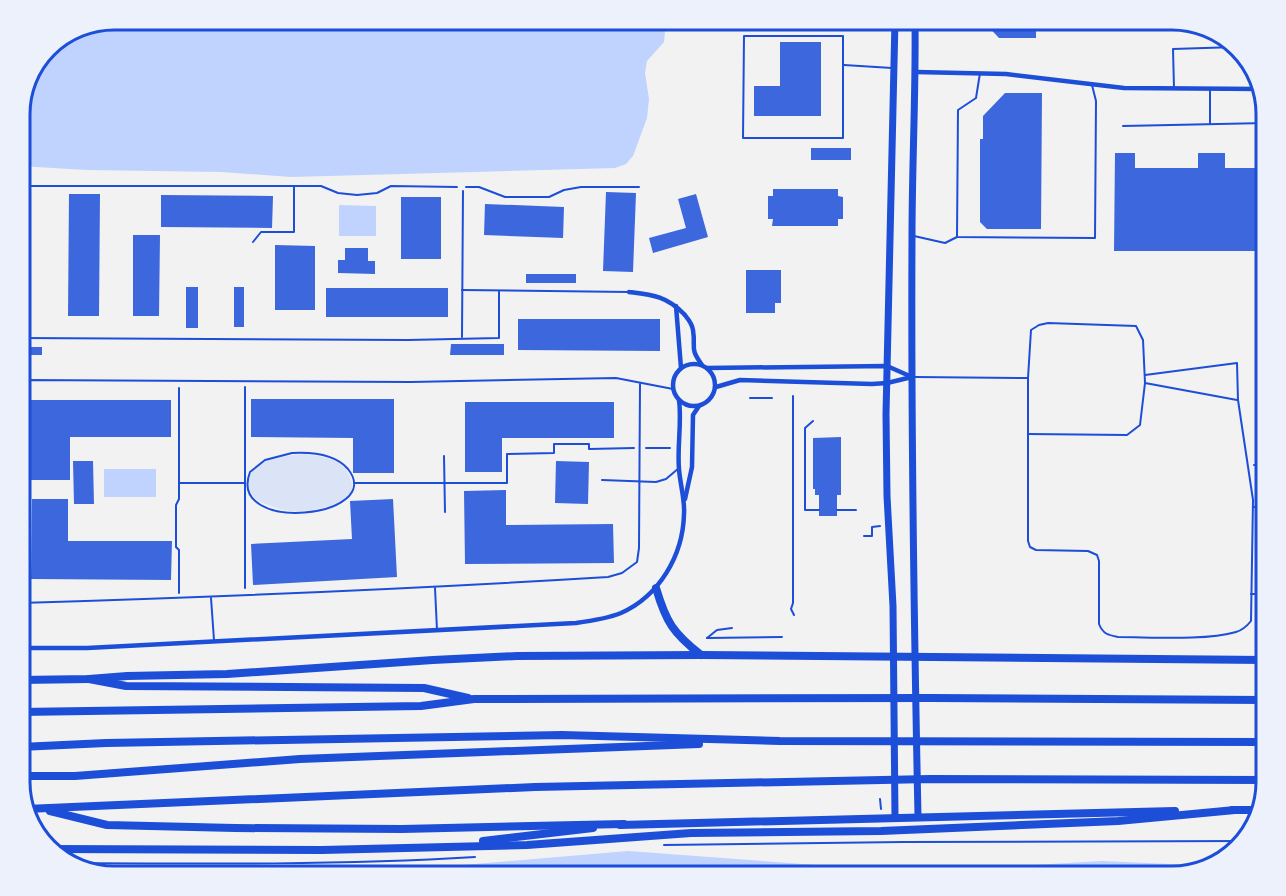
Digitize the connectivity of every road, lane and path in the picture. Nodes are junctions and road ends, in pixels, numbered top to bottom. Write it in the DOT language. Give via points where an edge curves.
graph roads {
  1 [pos="895,30"];
  2 [pos="915,30"];
  3 [pos="1224,48"];
  4 [pos="844,65"];
  5 [pos="895,69"];
  6 [pos="916,72"];
  7 [pos="980,73"];
  8 [pos="1092,84"];
  9 [pos="1174,88"];
  10 [pos="1210,88"];
  11 [pos="1252,89"];
  12 [pos="1256,123"];
  13 [pos="1210,124"];
  14 [pos="1123,126"];
  15 [pos="30,186"];
  16 [pos="294,186"];
  17 [pos="639,187"];
  18 [pos="463,190"];
  19 [pos="912,236"];
  20 [pos="957,237"];
  21 [pos="253,242"];
  22 [pos="462,290"];
  23 [pos="499,291"];
  24 [pos="628,292"];
  25 [pos="676,306"];
  26 [pos="462,337"];
  27 [pos="30,339"];
  28 [pos="704,366"];
  29 [pos="887,366"];
  30 [pos="681,368"];
  31 [pos="1144,375"];
  32 [pos="912,377"];
  33 [pos="1028,378"];
  34 [pos="30,380"];
  35 [pos="179,381"];
  36 [pos="245,381"];
  37 [pos="887,383"];
  38 [pos="1145,383"];
  39 [pos="640,384"];
  40 [pos="716,387"];
  41 [pos="673,389"];
  42 [pos="793,396"];
  43 [pos="750,398"];
  44 [pos="772,398"];
  45 [pos="679,400"];
  46 [pos="1238,400"];
  47 [pos="699,406"];
  48 [pos="813,421"];
  49 [pos="1028,434"];
  50 [pos="641,448"];
  51 [pos="679,448"];
  52 [pos="444,456"];
  53 [pos="1249,465"];
  54 [pos="1256,465"];
  55 [pos="679,468"];
  56 [pos="602,480"];
  57 [pos="639,481"];
  58 [pos="179,483"];
  59 [pos="246,483"];
  60 [pos="354,483"];
  61 [pos="444,483"];
  62 [pos="684,504"];
  63 [pos="1253,507"];
  64 [pos="819,510"];
  65 [pos="837,510"];
  66 [pos="856,510"];
  67 [pos="445,512"];
  68 [pos="889,525"];
  69 [pos="864,536"];
  70 [pos="435,587"];
  71 [pos="656,588"];
  72 [pos="1251,594"];
  73 [pos="1256,594"];
  74 [pos="245,596"];
  75 [pos="179,598"];
  76 [pos="211,598"];
  77 [pos="30,603"];
  78 [pos="794,615"];
  79 [pos="732,628"];
  80 [pos="437,630"];
  81 [pos="782,637"];
  82 [pos="214,641"];
  83 [pos="30,648"];
  84 [pos="701,655"];
  85 [pos="894,658"];
  86 [pos="915,658"];
  87 [pos="1256,660"];
  88 [pos="89,679"];
  89 [pos="30,680"];
  90 [pos="474,699"];
  91 [pos="1256,700"];
  92 [pos="30,712"];
  93 [pos="30,741"];
  94 [pos="780,741"];
  95 [pos="1256,742"];
  96 [pos="105,743"];
  97 [pos="30,747"];
  98 [pos="30,776"];
  99 [pos="1256,780"];
  100 [pos="34,809"];
  101 [pos="41,809"];
  102 [pos="1235,810"];
  103 [pos="1252,810"];
  104 [pos="895,816"];
  105 [pos="918,816"];
  106 [pos="624,824"];
  107 [pos="903,842"];
  108 [pos="1231,842"];
  109 [pos="443,846"];
  110 [pos="63,849"];
  1 -- 5 [label="main road"];
  2 -- 6 [label="main road"];
  3 -- 9 [label="lane" via="1173,50"];
  4 -- 4 [label="lane" via="843,36 744,36 743,138 843,138"];
  4 -- 5 [label="lane"];
  5 -- 29 [label="main road"];
  6 -- 7 [label="street"];
  6 -- 19 [label="main road"];
  7 -- 8 [label="street"];
  7 -- 20 [label="lane" via="976,98 958,110"];
  8 -- 9 [label="street"];
  8 -- 20 [label="lane" via="1096,101 1095,238"];
  9 -- 10 [label="street"];
  10 -- 11 [label="street"];
  10 -- 13 [label="lane"];
  12 -- 13 [label="lane"];
  13 -- 14 [label="lane"];
  15 -- 16 [label="path"];
  16 -- 17 [label="path" via="321,186 357,195 377,193 391,186 479,187 504,197 549,197 581,187"];
  16 -- 21 [label="path" via="294,232 261,232"];
  18 -- 22 [label="lane"];
  19 -- 20 [label="lane" via="945,243"];
  19 -- 32 [label="main road"];
  22 -- 23 [label="lane"];
  22 -- 26 [label="lane"];
  23 -- 24 [label="lane"];
  23 -- 26 [label="lane" via="498,338"];
  24 -- 25 [label="street" via="664,298"];
  25 -- 28 [label="street" via="689,320 694,354"];
  25 -- 30 [label="street"];
  26 -- 27 [label="lane"];
  28 -- 29 [label="street"];
  28 -- 30 [label="street" via="691,364"];
  28 -- 40 [label="street" via="714,376"];
  29 -- 32 [label="street"];
  29 -- 37 [label="main road"];
  30 -- 41 [label="street"];
  31 -- 33 [label="lane" via="1143,340 1136,326 1048,323 1032,330"];
  31 -- 38 [label="lane"];
  31 -- 46 [label="lane" via="1237,363"];
  32 -- 33 [label="lane"];
  32 -- 37 [label="street"];
  32 -- 86 [label="main road"];
  33 -- 49 [label="lane"];
  34 -- 35 [label="lane"];
  35 -- 36 [label="lane"];
  35 -- 58 [label="path"];
  36 -- 39 [label="lane" via="616,378"];
  36 -- 59 [label="path"];
  37 -- 40 [label="street" via="740,380"];
  37 -- 68 [label="main road"];
  38 -- 46 [label="lane"];
  38 -- 49 [label="lane" via="1140,425 1127,435"];
  39 -- 41 [label="lane"];
  39 -- 50 [label="lane"];
  40 -- 47 [label="street" via="710,399"];
  41 -- 45 [label="street"];
  42 -- 78 [label="path"];
  43 -- 44 [label="path"];
  45 -- 47 [label="street" via="688,406"];
  45 -- 51 [label="street"];
  46 -- 53 [label="lane"];
  47 -- 62 [label="street" via="693,415 692,467"];
  48 -- 64 [label="lane" via="805,428 805,510"];
  49 -- 72 [label="lane" via="1030,547 1097,555 1102,631 1118,637 1238,632 1251,621"];
  50 -- 51 [label="path"];
  50 -- 57 [label="lane"];
  50 -- 61 [label="path" via="554,444 554,453 507,454 507,483"];
  51 -- 55 [label="street"];
  52 -- 61 [label="path"];
  53 -- 54 [label="path"];
  53 -- 63 [label="lane"];
  55 -- 57 [label="lane" via="666,479"];
  55 -- 62 [label="street"];
  56 -- 57 [label="lane"];
  57 -- 70 [label="lane" via="637,562 622,573"];
  58 -- 59 [label="path"];
  58 -- 75 [label="path"];
  59 -- 60 [label="path" via="250,472 265,460 306,453 336,460 349,471"];
  59 -- 60 [label="path" via="259,503 279,511 303,513 343,502"];
  59 -- 74 [label="path"];
  60 -- 61 [label="path"];
  61 -- 67 [label="path"];
  62 -- 71 [label="street" via="681,542"];
  63 -- 72 [label="lane"];
  65 -- 66 [label="lane"];
  68 -- 69 [label="path" via="872,528 872,536"];
  68 -- 85 [label="main road"];
  70 -- 74 [label="lane"];
  70 -- 80 [label="lane"];
  71 -- 80 [label="street" via="640,603 601,620"];
  71 -- 84 [label="main road" via="670,625 679,638"];
  72 -- 73 [label="lane"];
  74 -- 76 [label="lane"];
  75 -- 76 [label="lane"];
  75 -- 77 [label="lane"];
  76 -- 82 [label="lane"];
  79 -- 81 [label="path" via="717,630 707,638"];
  80 -- 82 [label="street"];
  82 -- 83 [label="street"];
  84 -- 85 [label="main road"];
  84 -- 88 [label="main road" via="517,656"];
  85 -- 86 [label="main road"];
  85 -- 104 [label="main road"];
  86 -- 87 [label="main road"];
  86 -- 105 [label="main road"];
  88 -- 89 [label="main road"];
  88 -- 90 [label="highway" via="126,686 424,688"];
  90 -- 91 [label="highway"];
  90 -- 92 [label="highway" via="421,706"];
  93 -- 96 [label="highway"];
  94 -- 95 [label="highway"];
  94 -- 96 [label="highway" via="562,735"];
  94 -- 98 [label="highway" via="300,759"];
  96 -- 97 [label="highway"];
  99 -- 101 [label="highway" via="930,779 535,787"];
  100 -- 101 [label="highway"];
  101 -- 106 [label="highway" via="107,825 402,829"];
  102 -- 103 [label="main road"];
  102 -- 105 [label="main road"];
  102 -- 109 [label="main road" via="1118,821 881,831 691,833 527,845"];
  104 -- 105 [label="main road"];
  104 -- 106 [label="main road"];
  106 -- 109 [label="main road"];
  107 -- 108 [label="path"];
  109 -- 110 [label="main road"];
}
